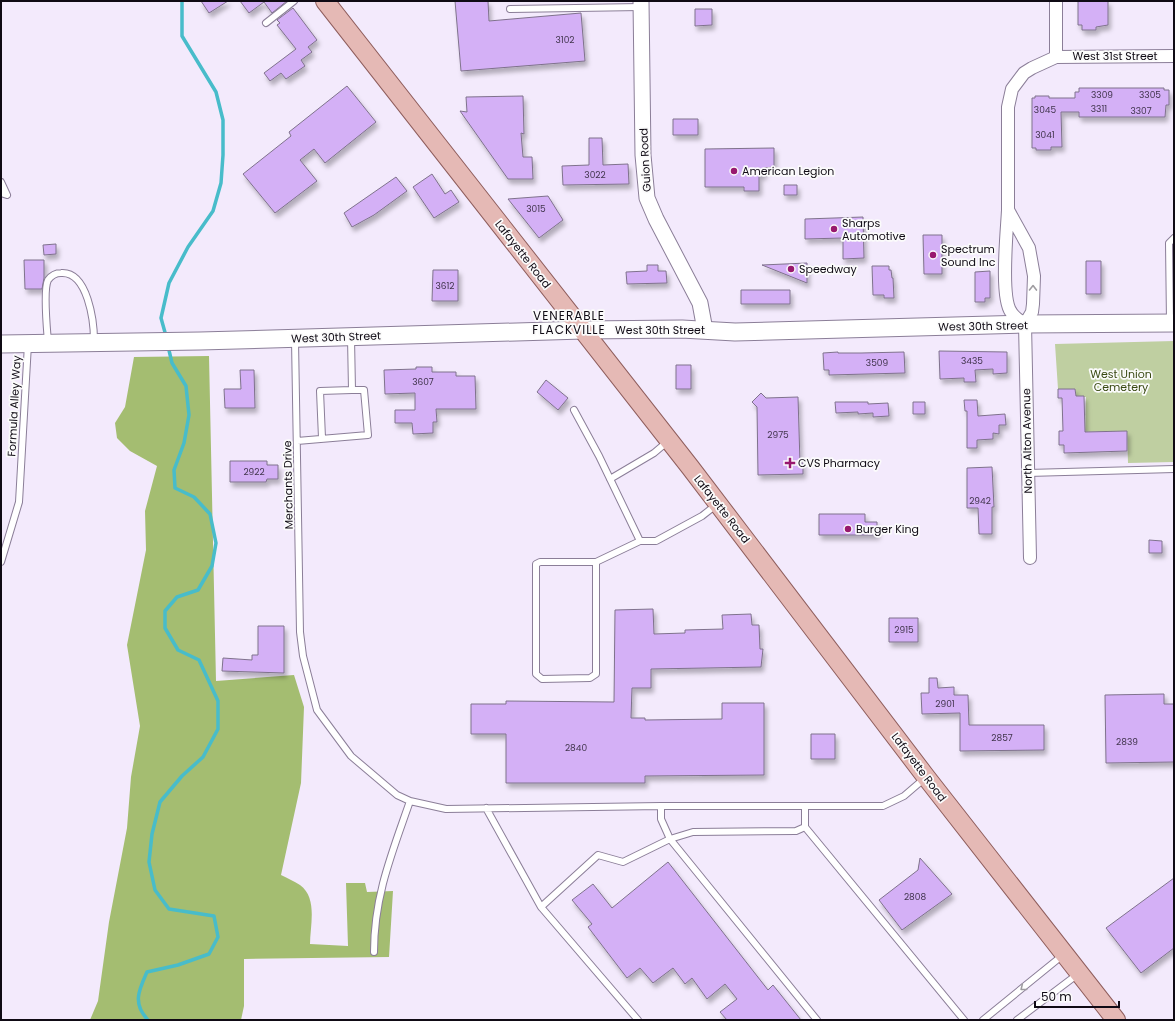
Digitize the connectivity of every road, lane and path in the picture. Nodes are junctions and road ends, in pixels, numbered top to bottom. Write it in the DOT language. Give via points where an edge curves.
graph roads {
  1 [pos="294,1"];
  2 [pos="325,1"];
  3 [pos="1056,1"];
  4 [pos="641,4"];
  5 [pos="510,9"];
  6 [pos="266,23"];
  7 [pos="1174,56"];
  8 [pos="1056,57"];
  9 [pos="1,182"];
  10 [pos="1,193"];
  11 [pos="1008,210"];
  12 [pos="1174,238"];
  13 [pos="1172,323"];
  14 [pos="1024,324"];
  15 [pos="583,330"];
  16 [pos="705,330"];
  17 [pos="351,336"];
  18 [pos="295,338"];
  19 [pos="94,342"];
  20 [pos="48,343"];
  21 [pos="1,344"];
  22 [pos="28,344"];
  23 [pos="352,390"];
  24 [pos="574,410"];
  25 [pos="322,438"];
  26 [pos="669,440"];
  27 [pos="297,441"];
  28 [pos="1174,468"];
  29 [pos="1028,473"];
  30 [pos="610,479"];
  31 [pos="718,504"];
  32 [pos="640,541"];
  33 [pos="1030,558"];
  34 [pos="1,562"];
  35 [pos="596,562"];
  36 [pos="926,777"];
  37 [pos="410,800"];
  38 [pos="661,806"];
  39 [pos="805,806"];
  40 [pos="486,808"];
  41 [pos="805,827"];
  42 [pos="670,839"];
  43 [pos="541,907"];
  44 [pos="374,952"];
  45 [pos="1064,954"];
  46 [pos="1079,973"];
  47 [pos="638,1020"];
  48 [pos="817,1020"];
  49 [pos="964,1020"];
  50 [pos="983,1020"];
  51 [pos="1017,1020"];
  52 [pos="1116,1020"];
  1 -- 6 [label="lane"];
  2 -- 15 [label="main road, Lafayette Road"];
  3 -- 8 [label="street"];
  4 -- 5 [label="lane"];
  4 -- 16 [label="street, Guion Road" via="643,155 647,198 700,303"];
  7 -- 8 [label="street, West 31st Street"];
  8 -- 11 [label="street" via="1036,66 1017,80 1009,98"];
  9 -- 10 [label="lane" via="7,195"];
  11 -- 14 [label="street" via="1006,298 1011,312"];
  14 -- 11 [label="street, North Alton Avenue, one-way" via="1032,312 1033,270 1025,238"];
  12 -- 13 [label="lane" via="1169,243"];
  13 -- 14 [label="main road, West 30th Street"];
  14 -- 16 [label="main road, West 30th Street" via="735,332"];
  14 -- 29 [label="street, North Alton Avenue"];
  15 -- 16 [label="main road, West 30th Street"];
  15 -- 17 [label="main road, West 30th Street"];
  15 -- 26 [label="main road, Lafayette Road"];
  17 -- 18 [label="main road, West 30th Street"];
  17 -- 23 [label="lane"];
  18 -- 19 [label="main road, West 30th Street"];
  18 -- 27 [label="lane, Merchants Drive"];
  19 -- 20 [label="main road, West 30th Street"];
  19 -- 20 [label="lane" via="92,314 82,286 75,277 59,273 47,281"];
  20 -- 22 [label="main road, West 30th Street"];
  21 -- 22 [label="main road, West 30th Street"];
  22 -- 34 [label="lane, Formula Alley Way" via="19,502"];
  23 -- 25 [label="lane" via="320,391"];
  23 -- 25 [label="lane" via="364,390 368,435"];
  24 -- 30 [label="lane"];
  25 -- 27 [label="lane"];
  26 -- 30 [label="lane" via="654,453"];
  26 -- 31 [label="main road, Lafayette Road"];
  27 -- 37 [label="lane, Merchants Drive" via="300,632 303,656 317,710 351,756 398,795"];
  28 -- 29 [label="lane"];
  29 -- 33 [label="street, North Alton Avenue"];
  30 -- 32 [label="lane"];
  31 -- 32 [label="lane" via="702,516 656,541"];
  31 -- 36 [label="main road, Lafayette Road"];
  32 -- 35 [label="lane"];
  35 -- 35 [label="lane" via="536,564 536,674 542,679 590,678 596,674"];
  36 -- 39 [label="lane, Merchants Drive" via="904,796 883,806"];
  36 -- 45 [label="main road, Lafayette Road"];
  37 -- 40 [label="lane, Merchants Drive" via="446,809"];
  37 -- 44 [label="lane" via="382,883 375,916"];
  38 -- 39 [label="lane, Merchants Drive"];
  38 -- 40 [label="lane, Merchants Drive"];
  38 -- 42 [label="lane" via="661,819"];
  39 -- 41 [label="lane"];
  40 -- 43 [label="lane"];
  41 -- 42 [label="lane" via="796,831 693,832"];
  41 -- 49 [label="lane"];
  42 -- 43 [label="lane" via="623,862 598,855"];
  42 -- 48 [label="lane"];
  43 -- 47 [label="lane"];
  45 -- 46 [label="main road, Lafayette Road"];
  45 -- 50 [label="lane, one-way"];
  46 -- 51 [label="lane"];
  46 -- 52 [label="main road, Lafayette Road"];
}
